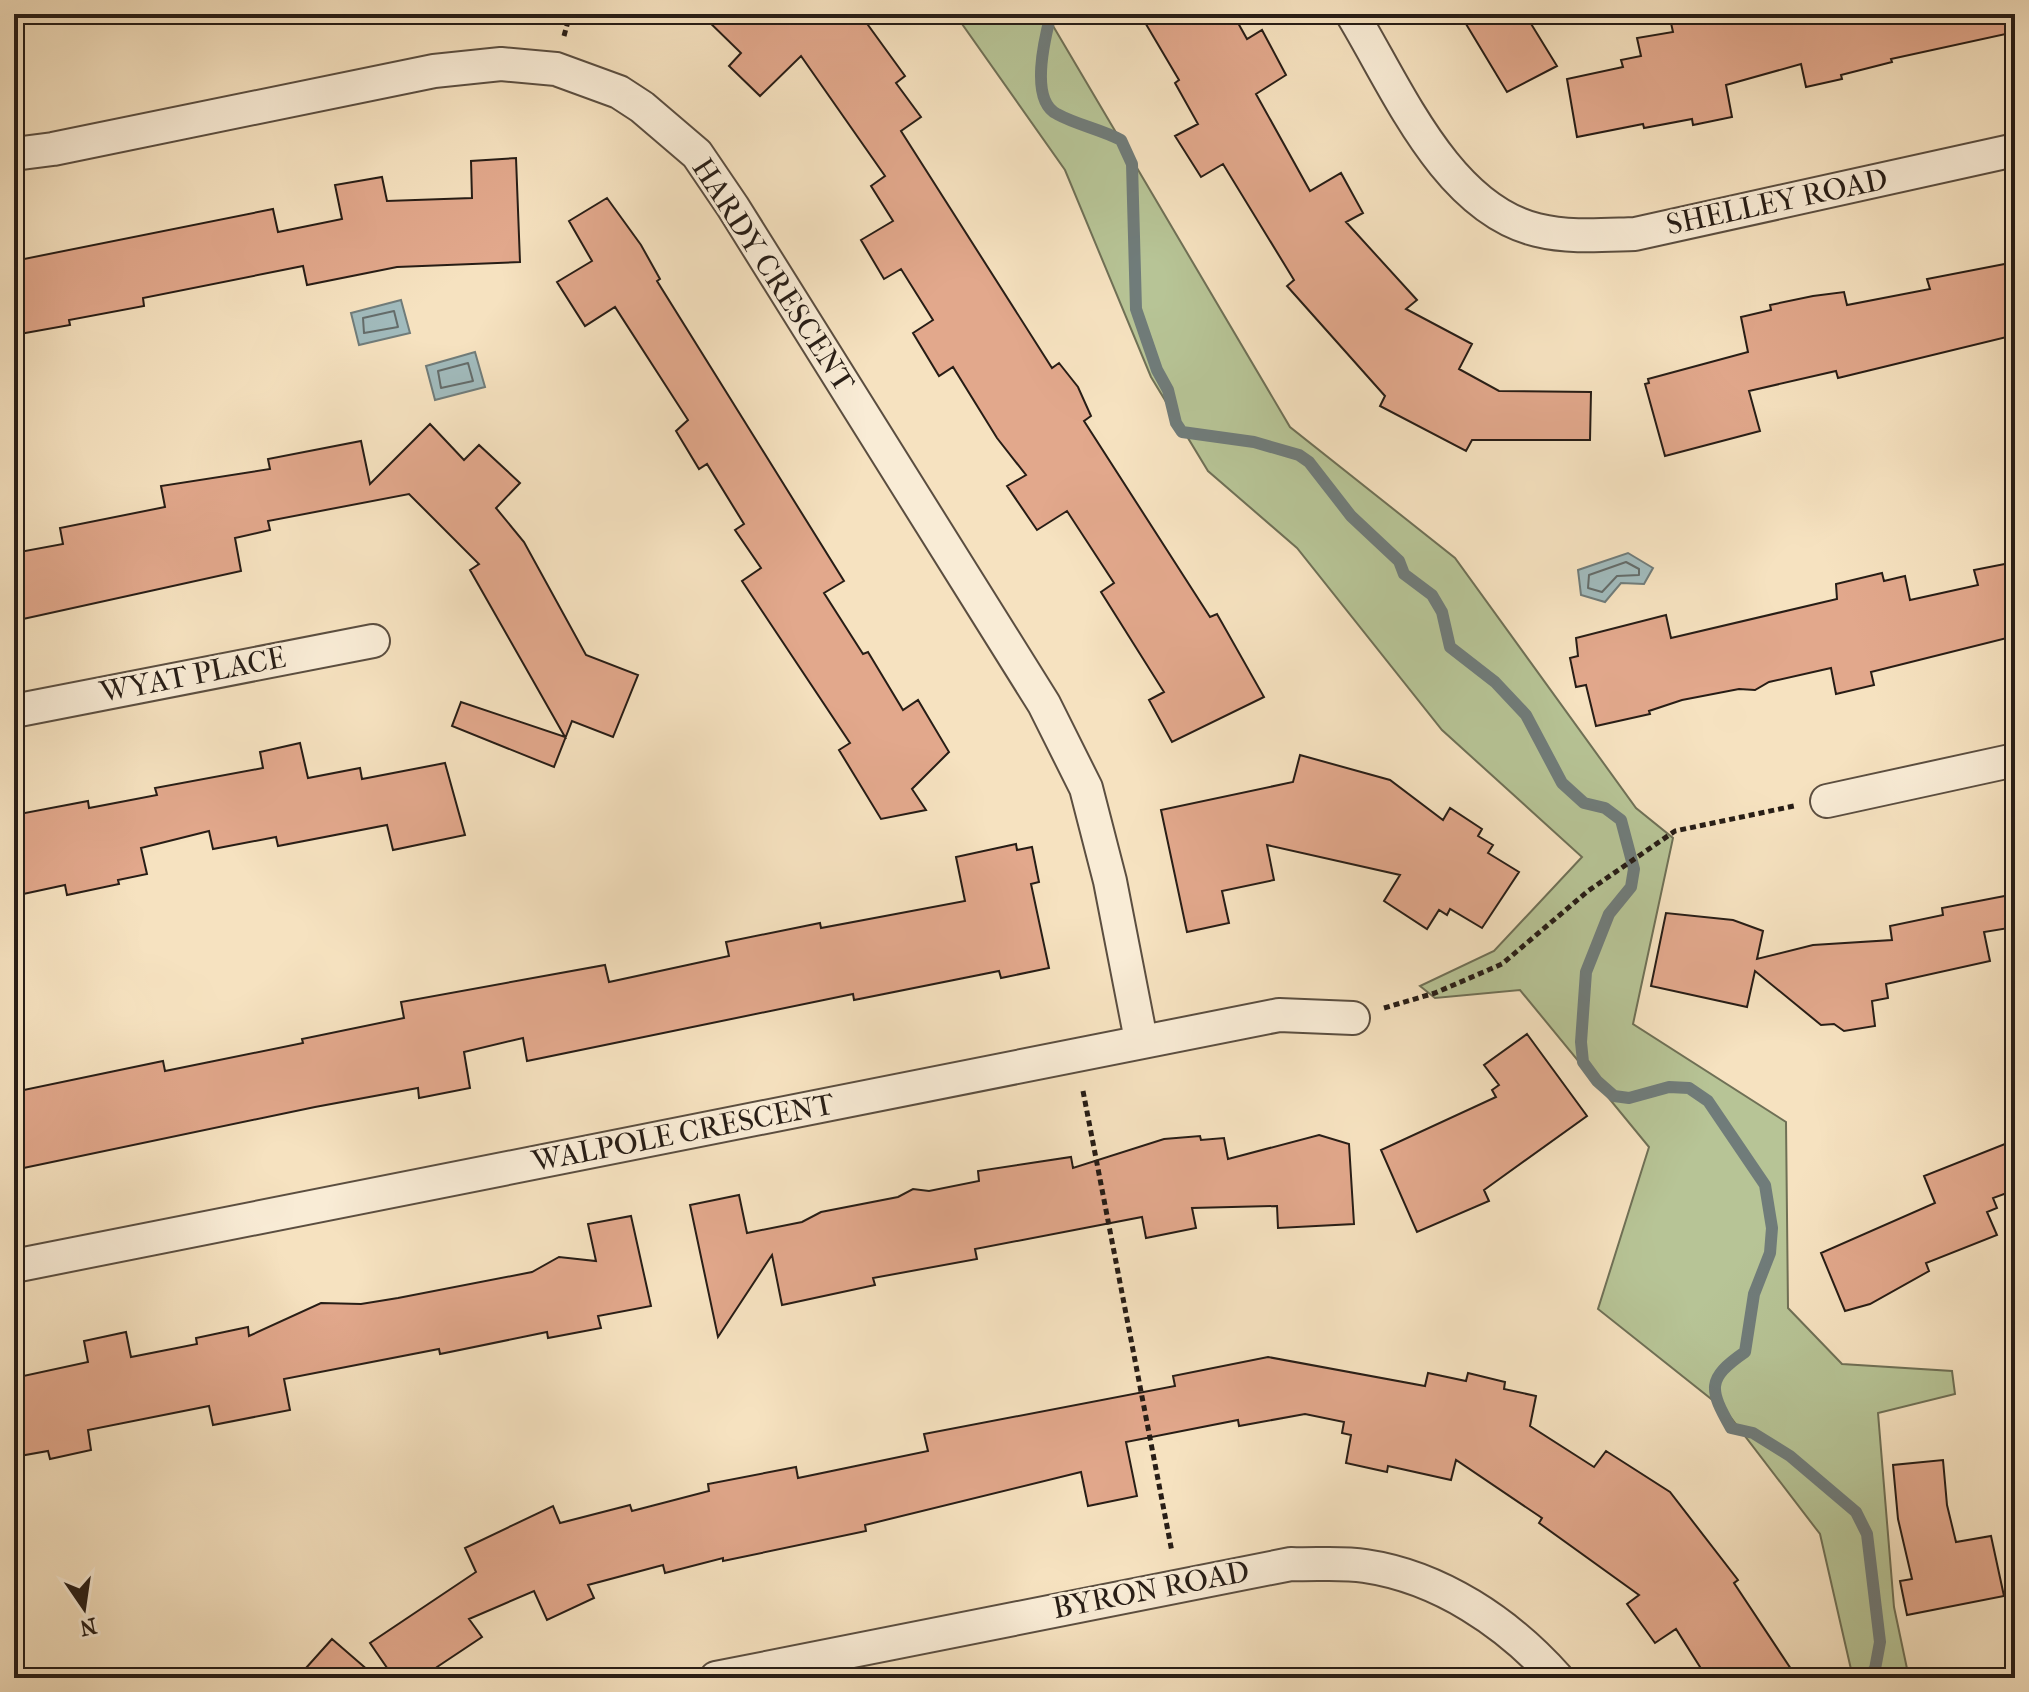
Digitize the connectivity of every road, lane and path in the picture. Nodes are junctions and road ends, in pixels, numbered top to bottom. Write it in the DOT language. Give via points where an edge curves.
graph roads {
  1 [pos="1352,14"];
  2 [pos="2015,150"];
  3 [pos="14,154"];
  4 [pos="373,641"];
  5 [pos="14,711"];
  6 [pos="2015,760"];
  7 [pos="1827,801"];
  8 [pos="1353,1018"];
  9 [pos="1141,1040"];
  10 [pos="1076,1055"];
  11 [pos="14,1266"];
  12 [pos="1178,1585"];
  13 [pos="716,1678"];
  14 [pos="1557,1678"];
  1 -- 2 [label="street, SHELLEY ROAD" via="1440,160 1470,196 1536,230 1585,236 1635,234"];
  3 -- 9 [label="street, HARDY CRESCENT" via="434,71 501,64 556,69 619,92 642,107 705,164 1044,704 1086,788"];
  4 -- 5 [label="street, WYAT PLACE"];
  6 -- 7 [label="street"];
  7 -- 8 [label="path" via="1675,831 1588,891 1502,964 1435,993"];
  8 -- 9 [label="street, WALPOLE CRESCENT" via="1279,1015"];
  9 -- 10 [label="street, WALPOLE CRESCENT"];
  10 -- 11 [label="street, WALPOLE CRESCENT"];
  10 -- 12 [label="path"];
  12 -- 13 [label="street, BYRON ROAD"];
  12 -- 14 [label="street, BYRON ROAD" via="1291,1564 1365,1566 1434,1585 1480,1611 1530,1648"];
}
